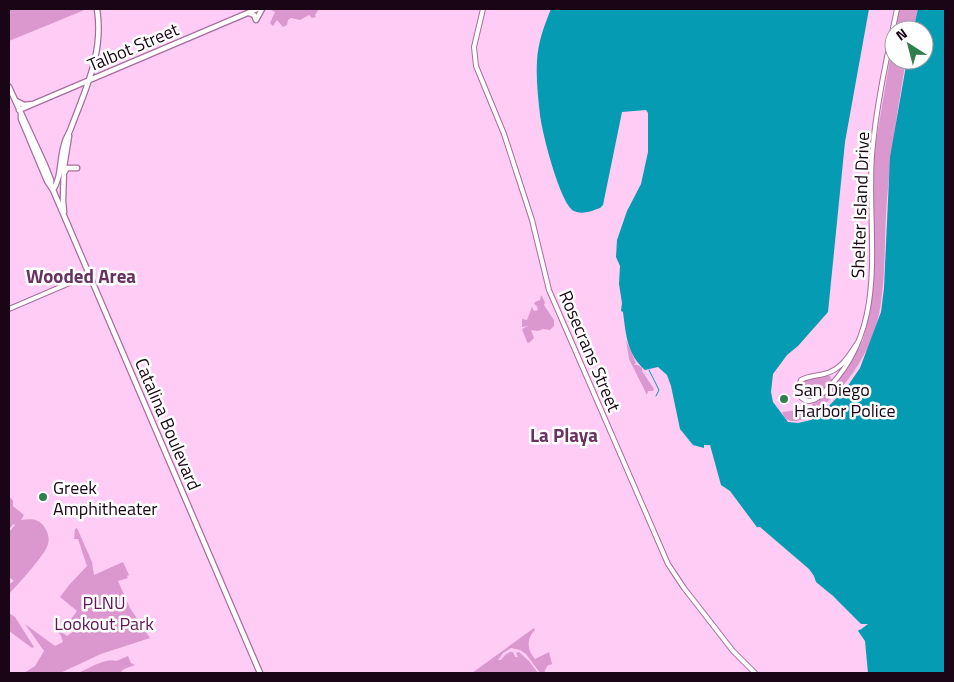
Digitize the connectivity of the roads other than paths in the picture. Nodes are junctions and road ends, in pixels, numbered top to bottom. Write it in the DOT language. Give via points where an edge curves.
graph roads {
  1 [pos="97,9"];
  2 [pos="257,9"];
  3 [pos="262,9"];
  4 [pos="483,9"];
  5 [pos="897,9"];
  6 [pos="249,12"];
  7 [pos="90,80"];
  8 [pos="9,87"];
  9 [pos="72,88"];
  10 [pos="14,100"];
  11 [pos="82,100"];
  12 [pos="36,104"];
  13 [pos="20,112"];
  14 [pos="69,132"];
  15 [pos="60,168"];
  16 [pos="77,168"];
  17 [pos="48,174"];
  18 [pos="63,177"];
  19 [pos="52,187"];
  20 [pos="65,219"];
  21 [pos="88,271"];
  22 [pos="9,309"];
  23 [pos="858,342"];
  24 [pos="828,373"];
  25 [pos="833,383"];
  26 [pos="260,673"];
  27 [pos="755,673"];
  1 -- 7 [label="main road" via="98,48"];
  2 -- 6 [label="main road, Talbot Street"];
  3 -- 6 [label="main road" via="256,20"];
  4 -- 27 [label="street, Rosecrans Street" via="475,42 475,60 532,220 551,296 668,564 733,651"];
  5 -- 23 [label="street, Shelter Island Drive" via="882,83 873,153 872,283 868,315"];
  6 -- 7 [label="main road, Talbot Street"];
  7 -- 9 [label="main road, Talbot Street"];
  7 -- 11 [label="main road"];
  8 -- 10 [label="main road, Catalina Boulevard"];
  9 -- 11 [label="main road" via="80,92"];
  9 -- 12 [label="main road, Talbot Street"];
  10 -- 12 [label="main road" via="22,104"];
  10 -- 13 [label="main road, Catalina Boulevard"];
  11 -- 14 [label="main road"];
  12 -- 13 [label="main road, Talbot Street"];
  13 -- 17 [label="main road, Catalina Boulevard"];
  13 -- 19 [label="main road, Catalina Boulevard"];
  14 -- 15 [label="main road"];
  14 -- 18 [label="main road"];
  15 -- 17 [label="main road" via="55,175"];
  15 -- 19 [label="main road" via="59,179"];
  16 -- 18 [label="main road" via="67,168"];
  17 -- 19 [label="main road, Catalina Boulevard"];
  18 -- 20 [label="main road"];
  19 -- 20 [label="main road, Catalina Boulevard"];
  20 -- 21 [label="main road, Catalina Boulevard"];
  21 -- 22 [label="street" via="86,276"];
  21 -- 26 [label="main road, Catalina Boulevard"];
  23 -- 24 [label="street, Shelter Island Drive" via="844,362"];
  23 -- 25 [label="street, Shelter Island Drive" via="849,362"];
  24 -- 25 [label="street"];
  24 -- 25 [label="street, Shelter Island Drive" via="802,379 798,386 799,394 804,400 813,401"];
}
